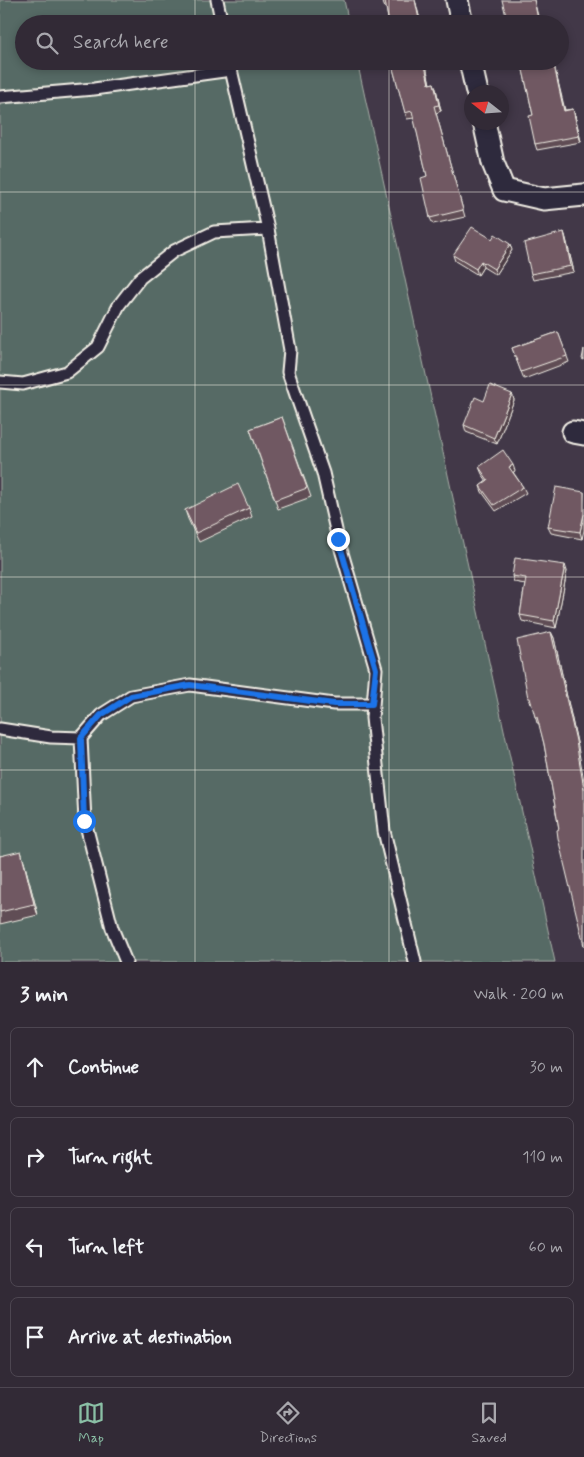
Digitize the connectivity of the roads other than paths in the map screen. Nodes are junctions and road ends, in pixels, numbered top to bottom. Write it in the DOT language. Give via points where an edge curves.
graph roads {
  1 [pos="217,0"];
  2 [pos="456,0"];
  3 [pos="220,15"];
  4 [pos="460,15"];
  5 [pos="206,70"];
  6 [pos="231,70"];
  7 [pos="472,70"];
  8 [pos="475,85"];
  9 [pos="0,97"];
  10 [pos="486,130"];
  11 [pos="584,195"];
  12 [pos="268,229"];
  13 [pos="0,382"];
  14 [pos="372,704"];
  15 [pos="0,729"];
  16 [pos="81,738"];
  17 [pos="126,962"];
  18 [pos="415,962"];
  1 -- 3 [label="lane"];
  2 -- 4 [label="street"];
  5 -- 9 [label="lane" via="94,89"];
  6 -- 12 [label="lane"];
  7 -- 8 [label="street"];
  10 -- 11 [label="street" via="493,163 504,190 544,199"];
  12 -- 13 [label="lane" via="214,232 174,251 140,278 119,306 98,347 67,372 23,384"];
  12 -- 14 [label="lane" via="290,350 288,372 323,473 338,539 376,669"];
  14 -- 16 [label="lane" via="334,704 190,685 131,696 101,715"];
  14 -- 18 [label="lane" via="384,831"];
  15 -- 16 [label="lane"];
  16 -- 17 [label="lane" via="84,821 112,928"];
}
